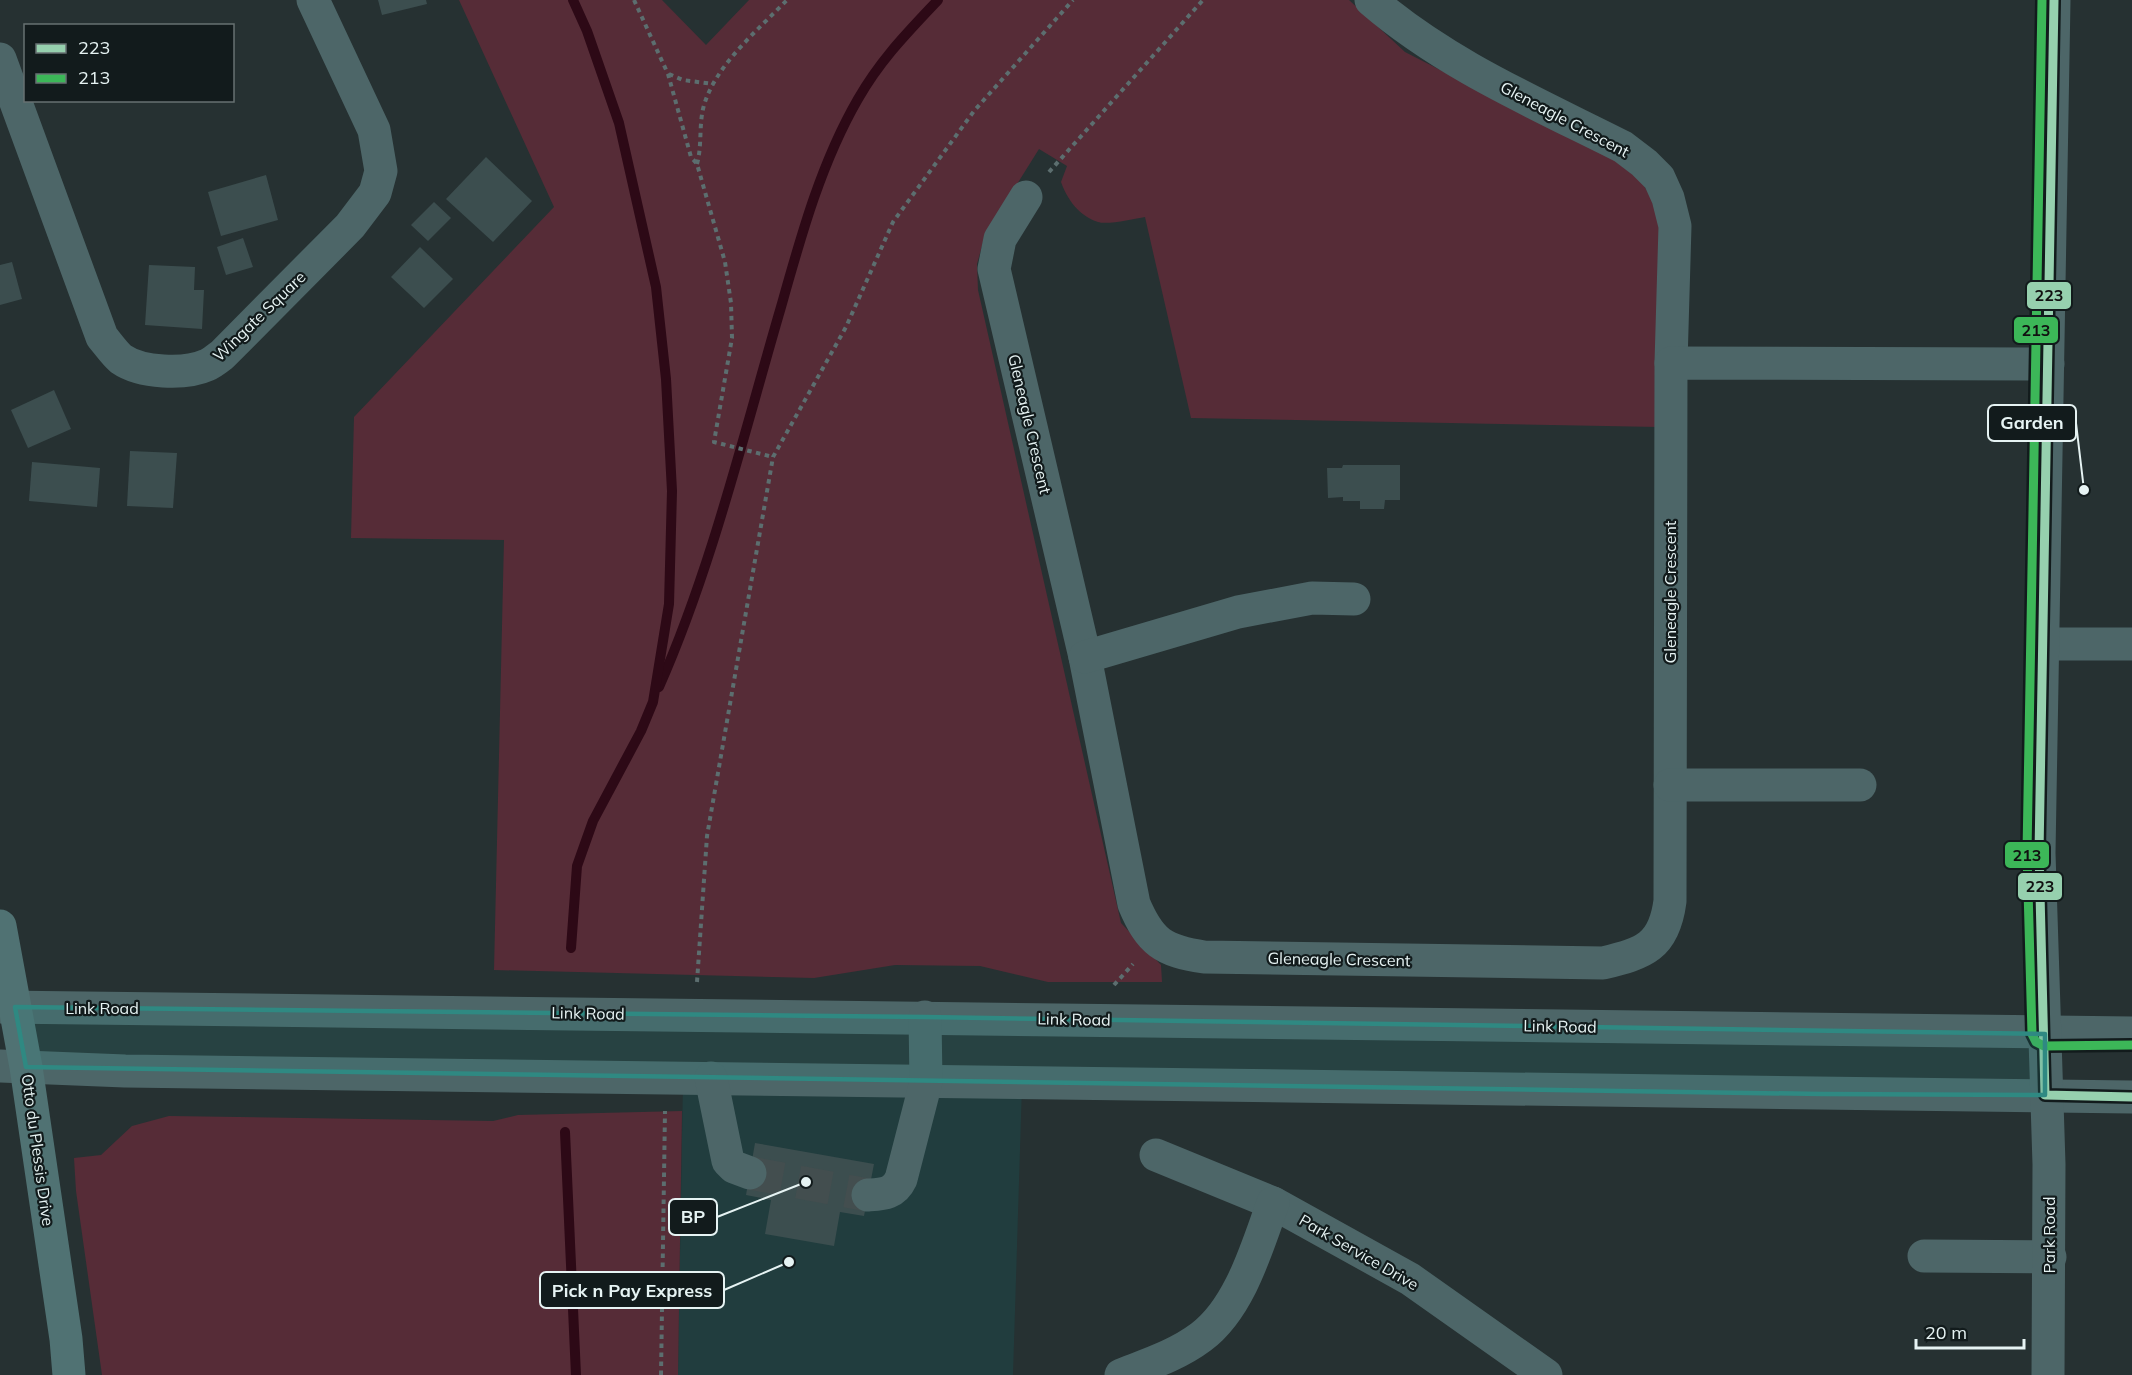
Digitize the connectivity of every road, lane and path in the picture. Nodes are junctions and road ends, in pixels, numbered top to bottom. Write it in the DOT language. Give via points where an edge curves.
graph roads {
  1 [pos="313,0"];
  2 [pos="634,0"];
  3 [pos="787,0"];
  4 [pos="1073,0"];
  5 [pos="1203,0"];
  6 [pos="1371,0"];
  7 [pos="2054,0"];
  8 [pos="0,59"];
  9 [pos="668,74"];
  10 [pos="713,84"];
  11 [pos="697,165"];
  12 [pos="1026,197"];
  13 [pos="1671,363"];
  14 [pos="2048,364"];
  15 [pos="773,457"];
  16 [pos="1354,599"];
  17 [pos="2044,644"];
  18 [pos="2132,644"];
  19 [pos="1085,657"];
  20 [pos="1670,785"];
  21 [pos="1860,785"];
  22 [pos="0,926"];
  23 [pos="697,983"];
  24 [pos="8,1007"];
  25 [pos="925,1017"];
  26 [pos="2045,1034"];
  27 [pos="2132,1034"];
  28 [pos="13,1067"];
  29 [pos="711,1078"];
  30 [pos="926,1082"];
  31 [pos="2045,1095"];
  32 [pos="2132,1097"];
  33 [pos="665,1101"];
  34 [pos="1156,1155"];
  35 [pos="750,1173"];
  36 [pos="868,1195"];
  37 [pos="1273,1203"];
  38 [pos="1924,1256"];
  39 [pos="2050,1257"];
  40 [pos="69,1375"];
  41 [pos="661,1375"];
  42 [pos="1121,1375"];
  43 [pos="1546,1375"];
  44 [pos="2048,1375"];
  1 -- 8 [label="street, Wingate Square" via="374,130 381,171 375,193 350,226 222,355 207,365 184,370 134,366 120,358 102,338"];
  2 -- 9 [label="path"];
  3 -- 10 [label="path" via="733,56"];
  4 -- 15 [label="path" via="974,111 893,222 846,327"];
  5 -- 12 [label="path"];
  6 -- 13 [label="street, Gleneagle Crescent" via="1467,68 1623,147 1659,178 1675,226"];
  7 -- 14 [label="street, Park Road"];
  9 -- 10 [label="path"];
  9 -- 11 [label="path" via="691,157"];
  10 -- 11 [label="path" via="703,110"];
  11 -- 15 [label="path" via="725,262 731,303 732,338 714,441"];
  12 -- 19 [label="street, Gleneagle Crescent" via="1000,238 994,269"];
  13 -- 14 [label="street"];
  13 -- 20 [label="street, Gleneagle Crescent"];
  14 -- 17 [label="street, Park Road"];
  15 -- 23 [label="path" via="707,836"];
  16 -- 19 [label="street" via="1312,598 1238,612"];
  17 -- 18 [label="street"];
  17 -- 26 [label="street, Park Road" via="2039,854"];
  19 -- 20 [label="street, Gleneagle Crescent" via="1134,904 1153,938 1180,953 1204,957 1603,963 1629,957 1644,951 1659,936 1667,920"];
  20 -- 21 [label="street"];
  22 -- 24 [label="main road, Otto du Plessis Drive"];
  24 -- 25 [label="street, Link Road"];
  24 -- 28 [label="main road, Otto du Plessis Drive"];
  25 -- 26 [label="street, Link Road"];
  25 -- 30 [label="street"];
  26 -- 27 [label="street, Link Road"];
  26 -- 31 [label="street, Park Road"];
  28 -- 29 [label="street"];
  28 -- 40 [label="main road, Otto du Plessis Drive" via="66,1339"];
  29 -- 30 [label="street"];
  29 -- 35 [label="street" via="728,1161"];
  30 -- 31 [label="street"];
  30 -- 36 [label="street" via="898,1186 890,1193"];
  31 -- 32 [label="street"];
  31 -- 39 [label="street, Park Road"];
  33 -- 41 [label="path"];
  34 -- 37 [label="street, Park Service Drive"];
  37 -- 42 [label="street" via="1234,1298 1219,1320 1173,1354"];
  37 -- 43 [label="street, Park Service Drive" via="1410,1278"];
  38 -- 39 [label="street"];
  39 -- 44 [label="street, Park Road"];
}
